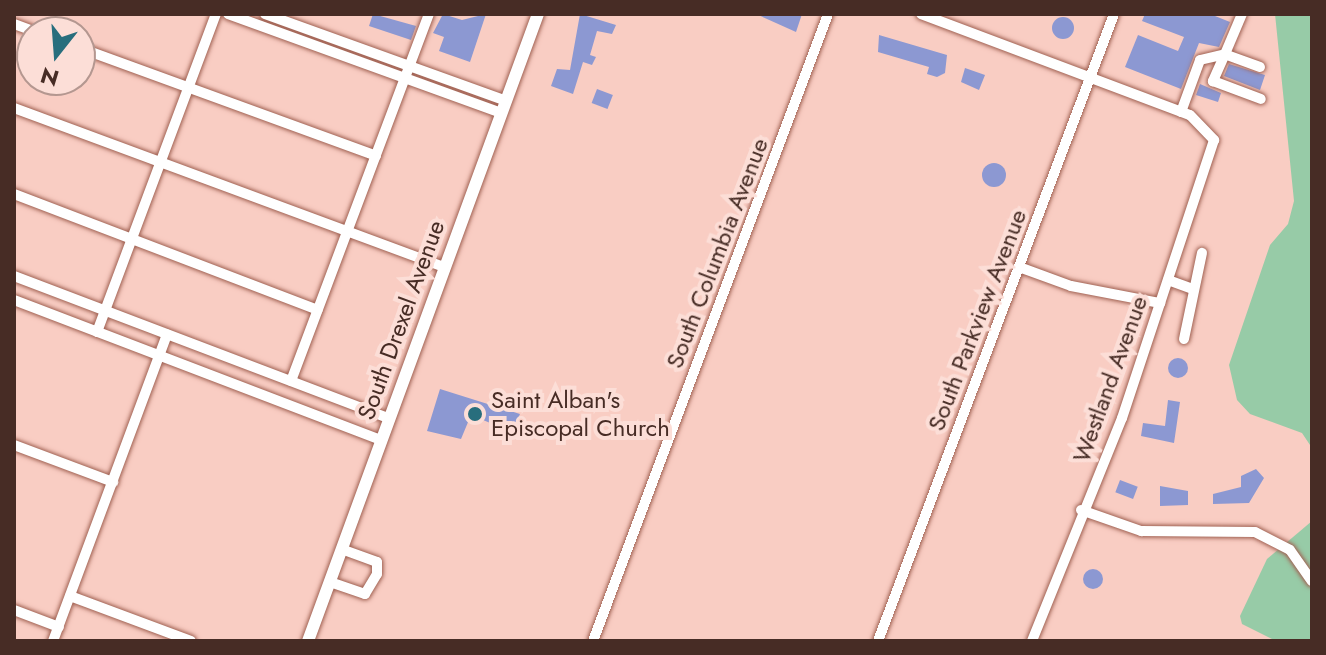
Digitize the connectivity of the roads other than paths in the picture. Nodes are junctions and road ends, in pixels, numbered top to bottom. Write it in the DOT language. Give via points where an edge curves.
graph roads {
  1 [pos="216,14"];
  2 [pos="228,14"];
  3 [pos="265,14"];
  4 [pos="429,14"];
  5 [pos="538,14"];
  6 [pos="828,14"];
  7 [pos="921,14"];
  8 [pos="1114,14"];
  9 [pos="1242,14"];
  10 [pos="319,34"];
  11 [pos="315,46"];
  12 [pos="96,54"];
  13 [pos="1225,54"];
  14 [pos="410,66"];
  15 [pos="1260,67"];
  16 [pos="1090,77"];
  17 [pos="405,78"];
  18 [pos="189,87"];
  19 [pos="1261,99"];
  20 [pos="504,107"];
  21 [pos="14,108"];
  22 [pos="1181,112"];
  23 [pos="376,156"];
  24 [pos="159,162"];
  25 [pos="14,194"];
  26 [pos="348,231"];
  27 [pos="132,240"];
  28 [pos="1202,253"];
  29 [pos="443,267"];
  30 [pos="1019,267"];
  31 [pos="14,276"];
  32 [pos="1168,280"];
  33 [pos="1193,289"];
  34 [pos="14,300"];
  35 [pos="1160,303"];
  36 [pos="318,310"];
  37 [pos="105,311"];
  38 [pos="97,332"];
  39 [pos="167,334"];
  40 [pos="1184,339"];
  41 [pos="160,356"];
  42 [pos="291,381"];
  43 [pos="387,418"];
  44 [pos="381,440"];
  45 [pos="14,445"];
  46 [pos="113,482"];
  47 [pos="1081,510"];
  48 [pos="342,549"];
  49 [pos="1312,581"];
  50 [pos="330,582"];
  51 [pos="70,596"];
  52 [pos="14,610"];
  53 [pos="59,627"];
  54 [pos="53,641"];
  55 [pos="191,641"];
  56 [pos="308,641"];
  57 [pos="593,641"];
  58 [pos="878,641"];
  59 [pos="1032,641"];
  1 -- 18 [label="street"];
  2 -- 11 [label="street"];
  3 -- 10 [label="street"];
  4 -- 14 [label="street"];
  5 -- 20 [label="main road, South Drexel Avenue"];
  6 -- 57 [label="street, South Columbia Avenue"];
  7 -- 16 [label="street"];
  8 -- 16 [label="street, South Parkview Avenue"];
  9 -- 13 [label="street"];
  10 -- 11 [label="street"];
  10 -- 14 [label="street"];
  11 -- 17 [label="street"];
  12 -- 18 [label="street"];
  13 -- 15 [label="street"];
  13 -- 19 [label="street" via="1213,81"];
  13 -- 22 [label="street" via="1202,58"];
  14 -- 17 [label="street"];
  14 -- 20 [label="street"];
  16 -- 22 [label="street"];
  16 -- 30 [label="street, South Parkview Avenue"];
  17 -- 20 [label="street"];
  17 -- 23 [label="street"];
  18 -- 23 [label="street"];
  18 -- 24 [label="street"];
  20 -- 29 [label="main road, South Drexel Avenue"];
  21 -- 24 [label="street"];
  22 -- 32 [label="street, Westland Avenue" via="1209,128 1213,154"];
  23 -- 26 [label="street"];
  24 -- 26 [label="street"];
  24 -- 27 [label="street"];
  25 -- 27 [label="street"];
  26 -- 29 [label="street"];
  26 -- 36 [label="street"];
  27 -- 36 [label="street"];
  27 -- 37 [label="street"];
  28 -- 33 [label="street"];
  29 -- 43 [label="main road, South Drexel Avenue"];
  30 -- 35 [label="street" via="1071,286"];
  30 -- 58 [label="street, South Parkview Avenue"];
  31 -- 37 [label="street"];
  32 -- 33 [label="street"];
  32 -- 35 [label="street, Westland Avenue"];
  33 -- 40 [label="street"];
  34 -- 38 [label="street"];
  35 -- 47 [label="street, Westland Avenue"];
  36 -- 42 [label="street"];
  37 -- 38 [label="street"];
  37 -- 39 [label="street"];
  38 -- 41 [label="street"];
  39 -- 41 [label="street"];
  39 -- 42 [label="street"];
  41 -- 44 [label="street"];
  41 -- 46 [label="street"];
  42 -- 43 [label="street"];
  43 -- 44 [label="main road, South Drexel Avenue"];
  44 -- 48 [label="main road, South Drexel Avenue"];
  45 -- 46 [label="street"];
  46 -- 51 [label="street"];
  47 -- 49 [label="street" via="1141,531 1242,530 1279,542"];
  47 -- 59 [label="street, Westland Avenue"];
  48 -- 50 [label="main road, South Drexel Avenue"];
  48 -- 50 [label="street" via="377,562 377,574 365,594"];
  50 -- 56 [label="main road, South Drexel Avenue"];
  51 -- 53 [label="street"];
  51 -- 55 [label="street"];
  52 -- 53 [label="street"];
  53 -- 54 [label="street"];
}
